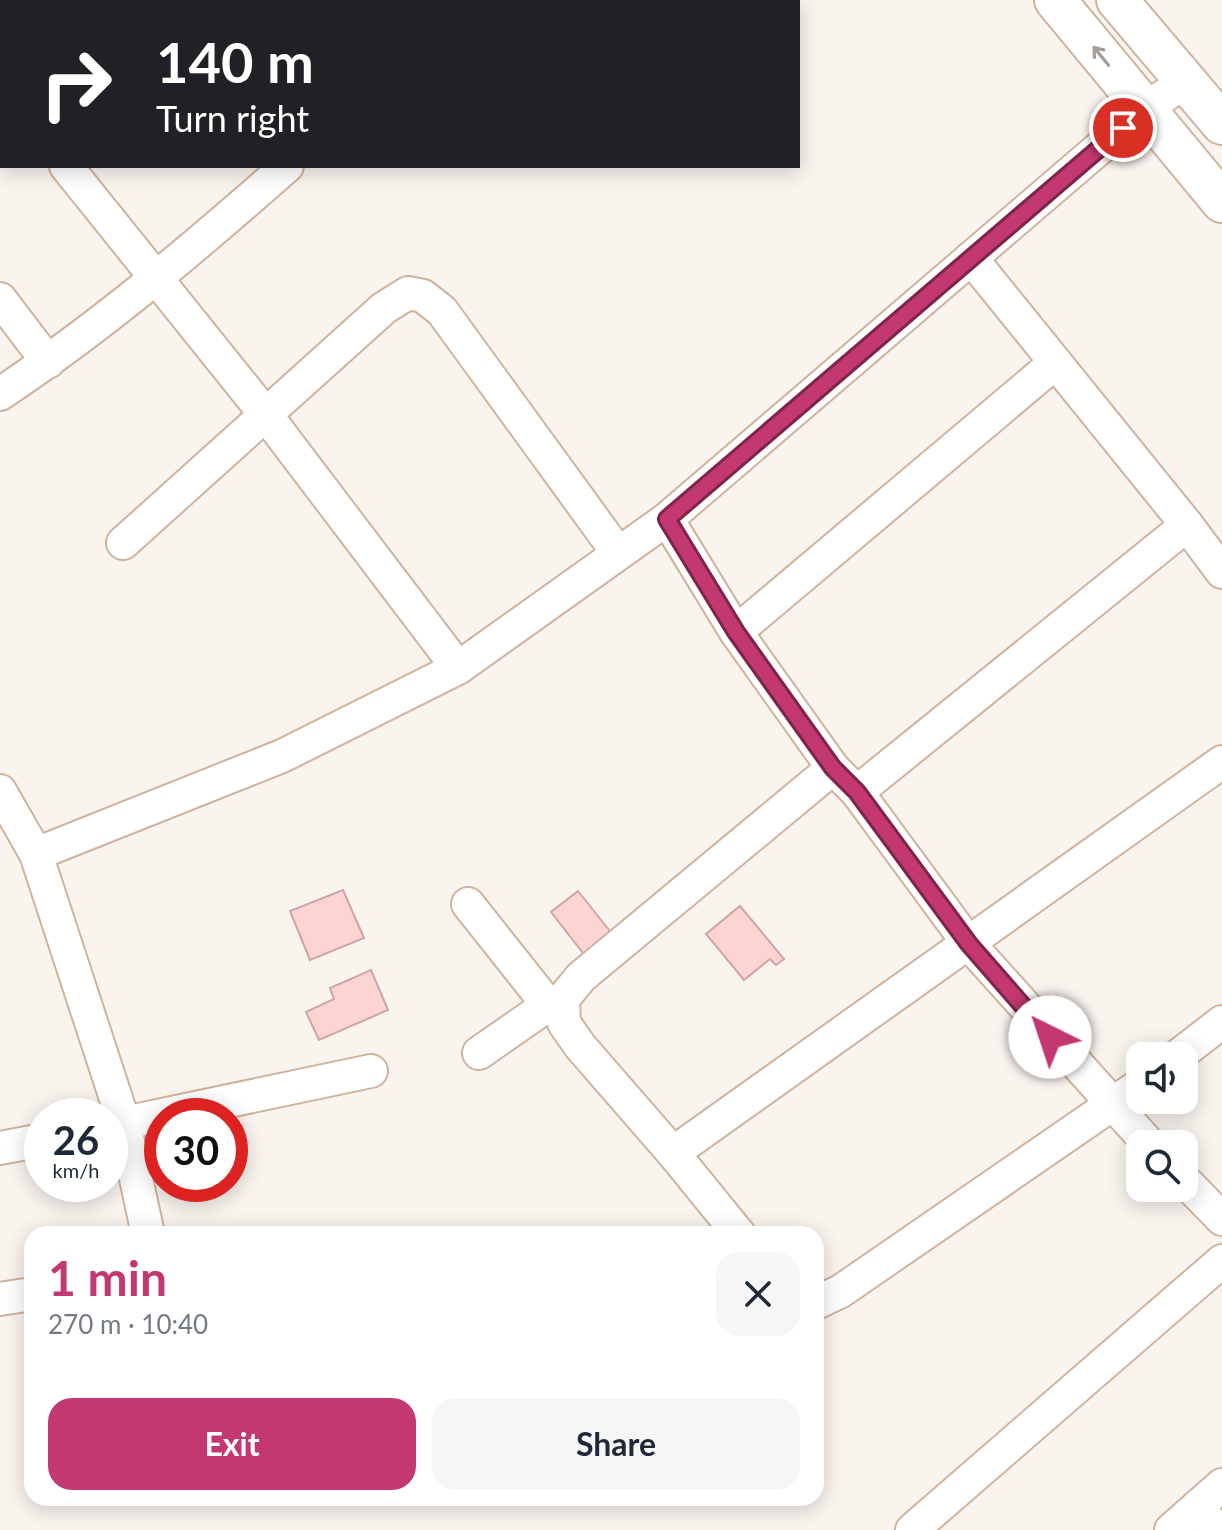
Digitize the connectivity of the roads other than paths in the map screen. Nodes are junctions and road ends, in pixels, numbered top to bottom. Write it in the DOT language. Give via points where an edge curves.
graph roads {
  1 [pos="1055,0"];
  2 [pos="1117,0"];
  3 [pos="1186,81"];
  4 [pos="1145,109"];
  5 [pos="1222,124"];
  6 [pos="68,168"];
  7 [pos="285,168"];
  8 [pos="1222,202"];
  9 [pos="971,258"];
  10 [pos="158,278"];
  11 [pos="0,299"];
  12 [pos="48,362"];
  13 [pos="1055,363"];
  14 [pos="0,394"];
  15 [pos="266,415"];
  16 [pos="667,519"];
  17 [pos="1187,525"];
  18 [pos="123,543"];
  19 [pos="618,553"];
  20 [pos="1222,572"];
  21 [pos="736,632"];
  22 [pos="458,668"];
  23 [pos="1222,762"];
  24 [pos="833,768"];
  25 [pos="0,791"];
  26 [pos="857,792"];
  27 [pos="36,854"];
  28 [pos="468,904"];
  29 [pos="969,944"];
  30 [pos="556,1002"];
  31 [pos="1222,1022"];
  32 [pos="1196,1042"];
  33 [pos="479,1053"];
  34 [pos="371,1071"];
  35 [pos="1126,1096"];
  36 [pos="109,1098"];
  37 [pos="1112,1106"];
  38 [pos="128,1123"];
  39 [pos="1135,1130"];
  40 [pos="24,1143"];
  41 [pos="0,1148"];
  42 [pos="673,1153"];
  43 [pos="128,1164"];
  44 [pos="1198,1194"];
  45 [pos="1222,1219"];
  46 [pos="146,1226"];
  47 [pos="732,1226"];
  48 [pos="1222,1261"];
  49 [pos="24,1295"];
  50 [pos="0,1299"];
  51 [pos="824,1301"];
  52 [pos="1222,1485"];
  53 [pos="1207,1519"];
  54 [pos="912,1530"];
  55 [pos="1171,1530"];
  4 -- 1 [label="street, one-way"];
  2 -- 3 [label="street"];
  3 -- 4 [label="street"];
  3 -- 5 [label="street"];
  4 -- 8 [label="street"];
  4 -- 9 [label="street"];
  6 -- 10 [label="street"];
  7 -- 10 [label="street"];
  9 -- 13 [label="street"];
  9 -- 16 [label="street"];
  10 -- 12 [label="street"];
  10 -- 15 [label="street"];
  11 -- 12 [label="street"];
  12 -- 14 [label="street"];
  13 -- 17 [label="street"];
  13 -- 21 [label="street"];
  15 -- 18 [label="street"];
  15 -- 19 [label="street" via="384,308 408,293 423,296 442,311"];
  15 -- 22 [label="street"];
  16 -- 19 [label="street"];
  16 -- 21 [label="street"];
  17 -- 20 [label="street"];
  17 -- 26 [label="street"];
  19 -- 22 [label="street"];
  21 -- 24 [label="street"];
  22 -- 27 [label="street" via="282,756"];
  23 -- 29 [label="street"];
  24 -- 26 [label="street"];
  24 -- 30 [label="street"];
  25 -- 27 [label="street"];
  26 -- 29 [label="street"];
  27 -- 36 [label="street"];
  28 -- 30 [label="street"];
  29 -- 37 [label="street"];
  29 -- 42 [label="street"];
  30 -- 33 [label="street"];
  30 -- 42 [label="street" via="580,1046"];
  31 -- 32 [label="street"];
  34 -- 38 [label="street"];
  35 -- 37 [label="street"];
  37 -- 39 [label="street"];
  37 -- 51 [label="street"];
  40 -- 41 [label="street"];
  42 -- 47 [label="street"];
  43 -- 46 [label="street"];
  44 -- 45 [label="street"];
  48 -- 54 [label="street"];
  49 -- 50 [label="street"];
  52 -- 53 [label="street"];
  53 -- 55 [label="street"];
}
